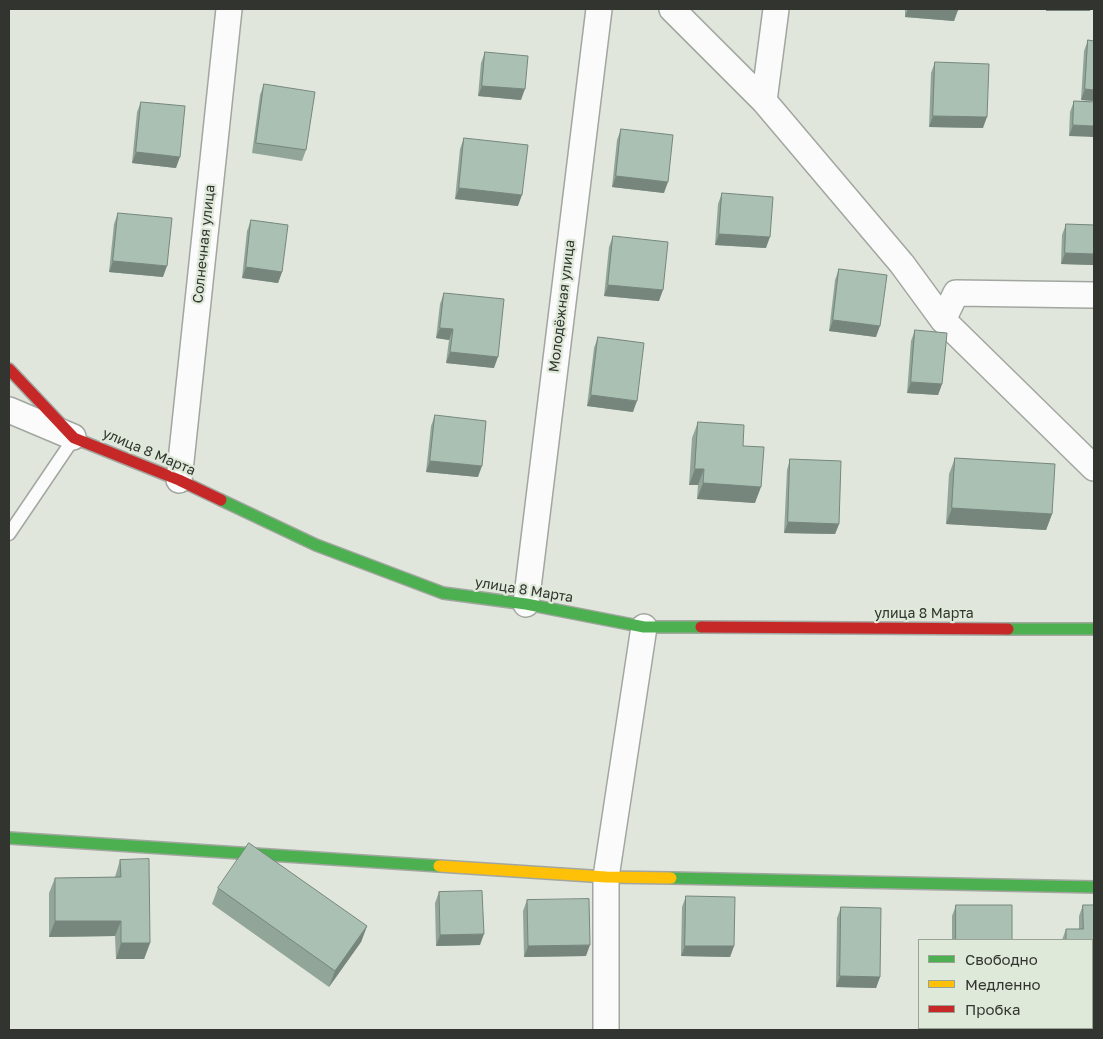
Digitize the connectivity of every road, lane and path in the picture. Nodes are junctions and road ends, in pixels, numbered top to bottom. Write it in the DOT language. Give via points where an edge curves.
graph roads {
  1 [pos="229,9"];
  2 [pos="599,9"];
  3 [pos="672,9"];
  4 [pos="776,9"];
  5 [pos="764,101"];
  6 [pos="1094,295"];
  7 [pos="943,320"];
  8 [pos="9,369"];
  9 [pos="9,410"];
  10 [pos="74,438"];
  11 [pos="1094,468"];
  12 [pos="179,480"];
  13 [pos="9,534"];
  14 [pos="526,604"];
  15 [pos="644,627"];
  16 [pos="1094,629"];
  17 [pos="9,838"];
  18 [pos="606,877"];
  19 [pos="1094,887"];
  20 [pos="606,1030"];
  1 -- 12 [label="street, Солнечная улица"];
  2 -- 14 [label="street, Молодёжная улица"];
  3 -- 5 [label="street"];
  4 -- 5 [label="street"];
  5 -- 7 [label="street" via="902,264"];
  6 -- 7 [label="street" via="956,293"];
  7 -- 11 [label="street"];
  8 -- 10 [label="street, улица 8 Марта"];
  9 -- 10 [label="street"];
  10 -- 12 [label="street, улица 8 Марта"];
  10 -- 13 [label="lane"];
  12 -- 14 [label="street, улица 8 Марта" via="316,545 443,593"];
  14 -- 15 [label="street, улица 8 Марта"];
  15 -- 16 [label="street, улица 8 Марта"];
  15 -- 18 [label="street"];
  17 -- 18 [label="street"];
  18 -- 19 [label="street"];
  18 -- 20 [label="street"];
}
